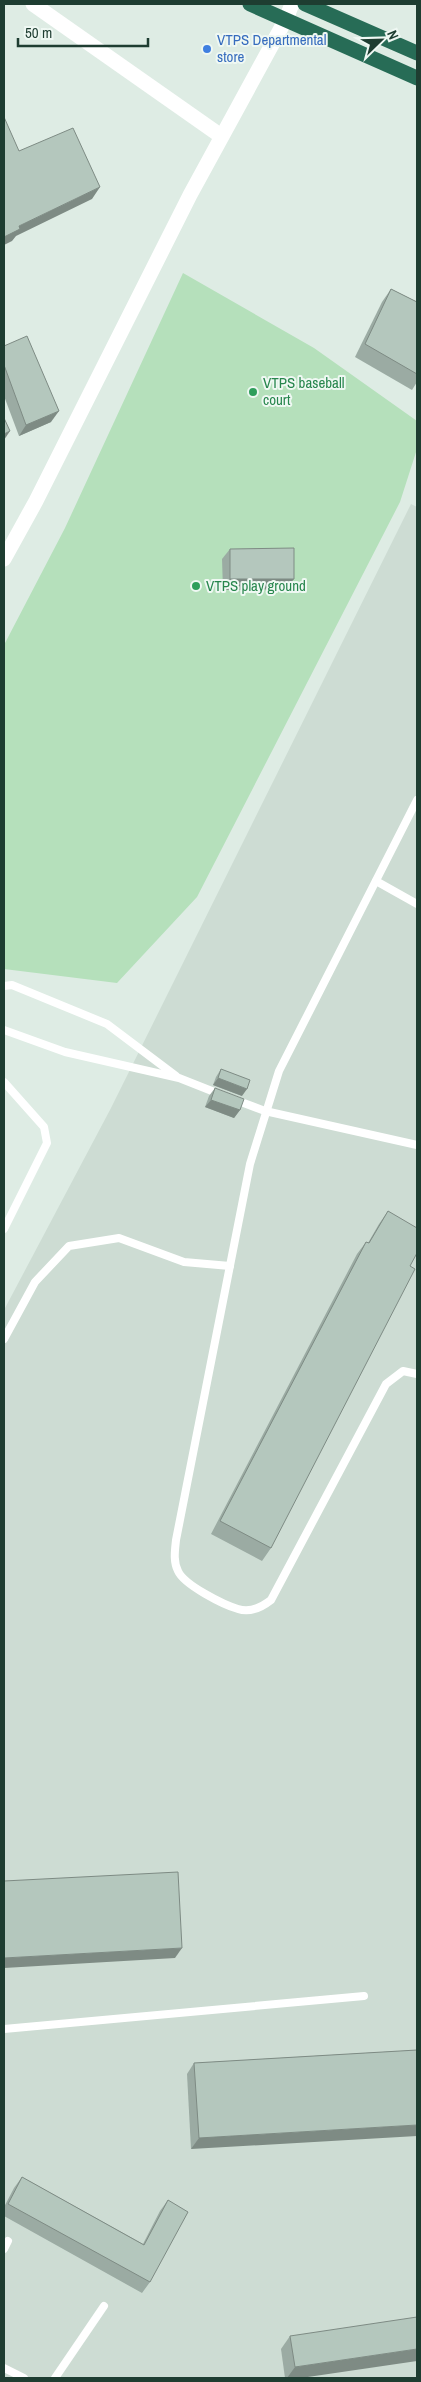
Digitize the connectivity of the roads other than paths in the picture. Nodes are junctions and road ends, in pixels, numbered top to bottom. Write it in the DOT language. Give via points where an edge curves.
graph roads {
  1 [pos="33,4"];
  2 [pos="250,4"];
  3 [pos="292,4"];
  4 [pos="305,4"];
  5 [pos="286,19"];
  6 [pos="417,53"];
  7 [pos="417,78"];
  8 [pos="220,136"];
  9 [pos="4,559"];
  10 [pos="417,800"];
  11 [pos="376,881"];
  12 [pos="417,904"];
  13 [pos="4,986"];
  14 [pos="4,1030"];
  15 [pos="178,1078"];
  16 [pos="4,1082"];
  17 [pos="266,1111"];
  18 [pos="417,1145"];
  19 [pos="4,1229"];
  20 [pos="230,1266"];
  21 [pos="4,1340"];
  22 [pos="417,1374"];
  23 [pos="364,1996"];
  24 [pos="4,2029"];
  25 [pos="8,2241"];
  26 [pos="4,2249"];
  27 [pos="104,2306"];
  28 [pos="4,2368"];
  29 [pos="24,2378"];
  30 [pos="54,2378"];
  1 -- 8 [label="street"];
  2 -- 5 [label="highway"];
  3 -- 5 [label="street"];
  4 -- 6 [label="highway"];
  5 -- 7 [label="highway"];
  5 -- 8 [label="street"];
  8 -- 9 [label="street"];
  10 -- 11 [label="lane"];
  11 -- 12 [label="lane"];
  11 -- 17 [label="lane" via="279,1071"];
  13 -- 15 [label="lane" via="12,985 107,1024"];
  14 -- 15 [label="lane" via="65,1052"];
  15 -- 17 [label="lane"];
  16 -- 19 [label="lane" via="39,1120 47,1135 47,1143"];
  17 -- 18 [label="lane"];
  17 -- 20 [label="lane" via="250,1164"];
  20 -- 21 [label="lane" via="184,1262 118,1238 69,1246 34,1282"];
  20 -- 22 [label="lane" via="176,1540 175,1562 182,1579 191,1586 239,1610 254,1609 271,1600 386,1384 403,1370"];
  23 -- 24 [label="lane"];
  25 -- 26 [label="lane"];
  27 -- 30 [label="lane"];
  28 -- 29 [label="lane"];
}
